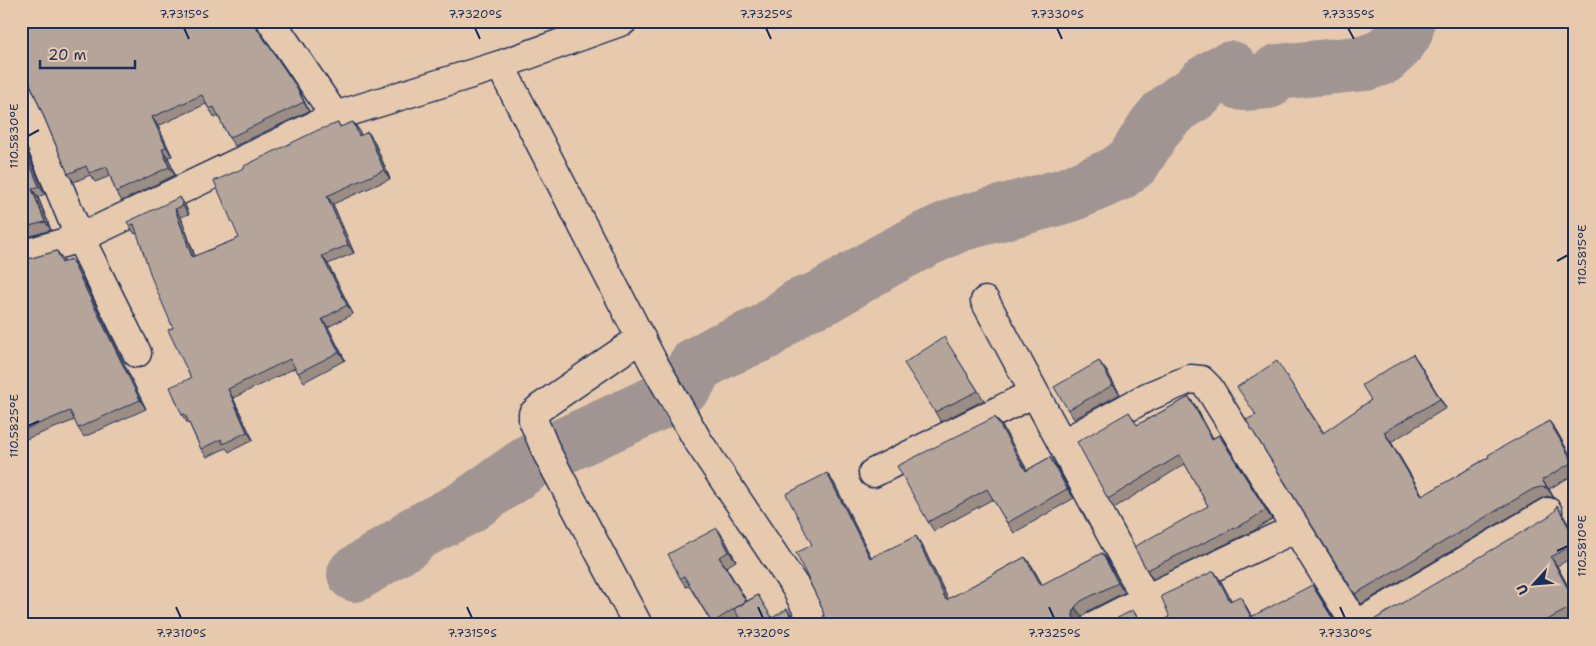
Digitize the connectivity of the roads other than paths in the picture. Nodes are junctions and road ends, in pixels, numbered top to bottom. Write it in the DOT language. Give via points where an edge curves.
graph roads {
  1 [pos="270,21"];
  2 [pos="623,21"];
  3 [pos="500,65"];
  4 [pos="21,96"];
  5 [pos="335,116"];
  6 [pos="80,238"];
  7 [pos="21,255"];
  8 [pos="985,300"];
  9 [pos="641,338"];
  10 [pos="137,353"];
  11 [pos="1034,393"];
  12 [pos="1062,444"];
  13 [pos="874,474"];
  14 [pos="1548,512"];
  15 [pos="1296,528"];
  16 [pos="1146,599"];
  17 [pos="638,625"];
  18 [pos="815,625"];
  19 [pos="1095,625"];
  20 [pos="1160,625"];
  21 [pos="1356,625"];
  1 -- 5 [label="street"];
  2 -- 3 [label="street"];
  3 -- 5 [label="street"];
  3 -- 9 [label="street"];
  4 -- 6 [label="street"];
  5 -- 6 [label="street"];
  6 -- 7 [label="street"];
  6 -- 10 [label="street"];
  8 -- 11 [label="street"];
  9 -- 17 [label="street" via="533,414 547,453"];
  9 -- 18 [label="street" via="698,441 796,588"];
  11 -- 12 [label="street"];
  11 -- 13 [label="street"];
  12 -- 15 [label="street" via="1146,397 1190,379 1201,380"];
  12 -- 16 [label="street"];
  14 -- 21 [label="street"];
  15 -- 16 [label="street"];
  15 -- 21 [label="street"];
  16 -- 19 [label="street"];
  16 -- 20 [label="street"];
}
